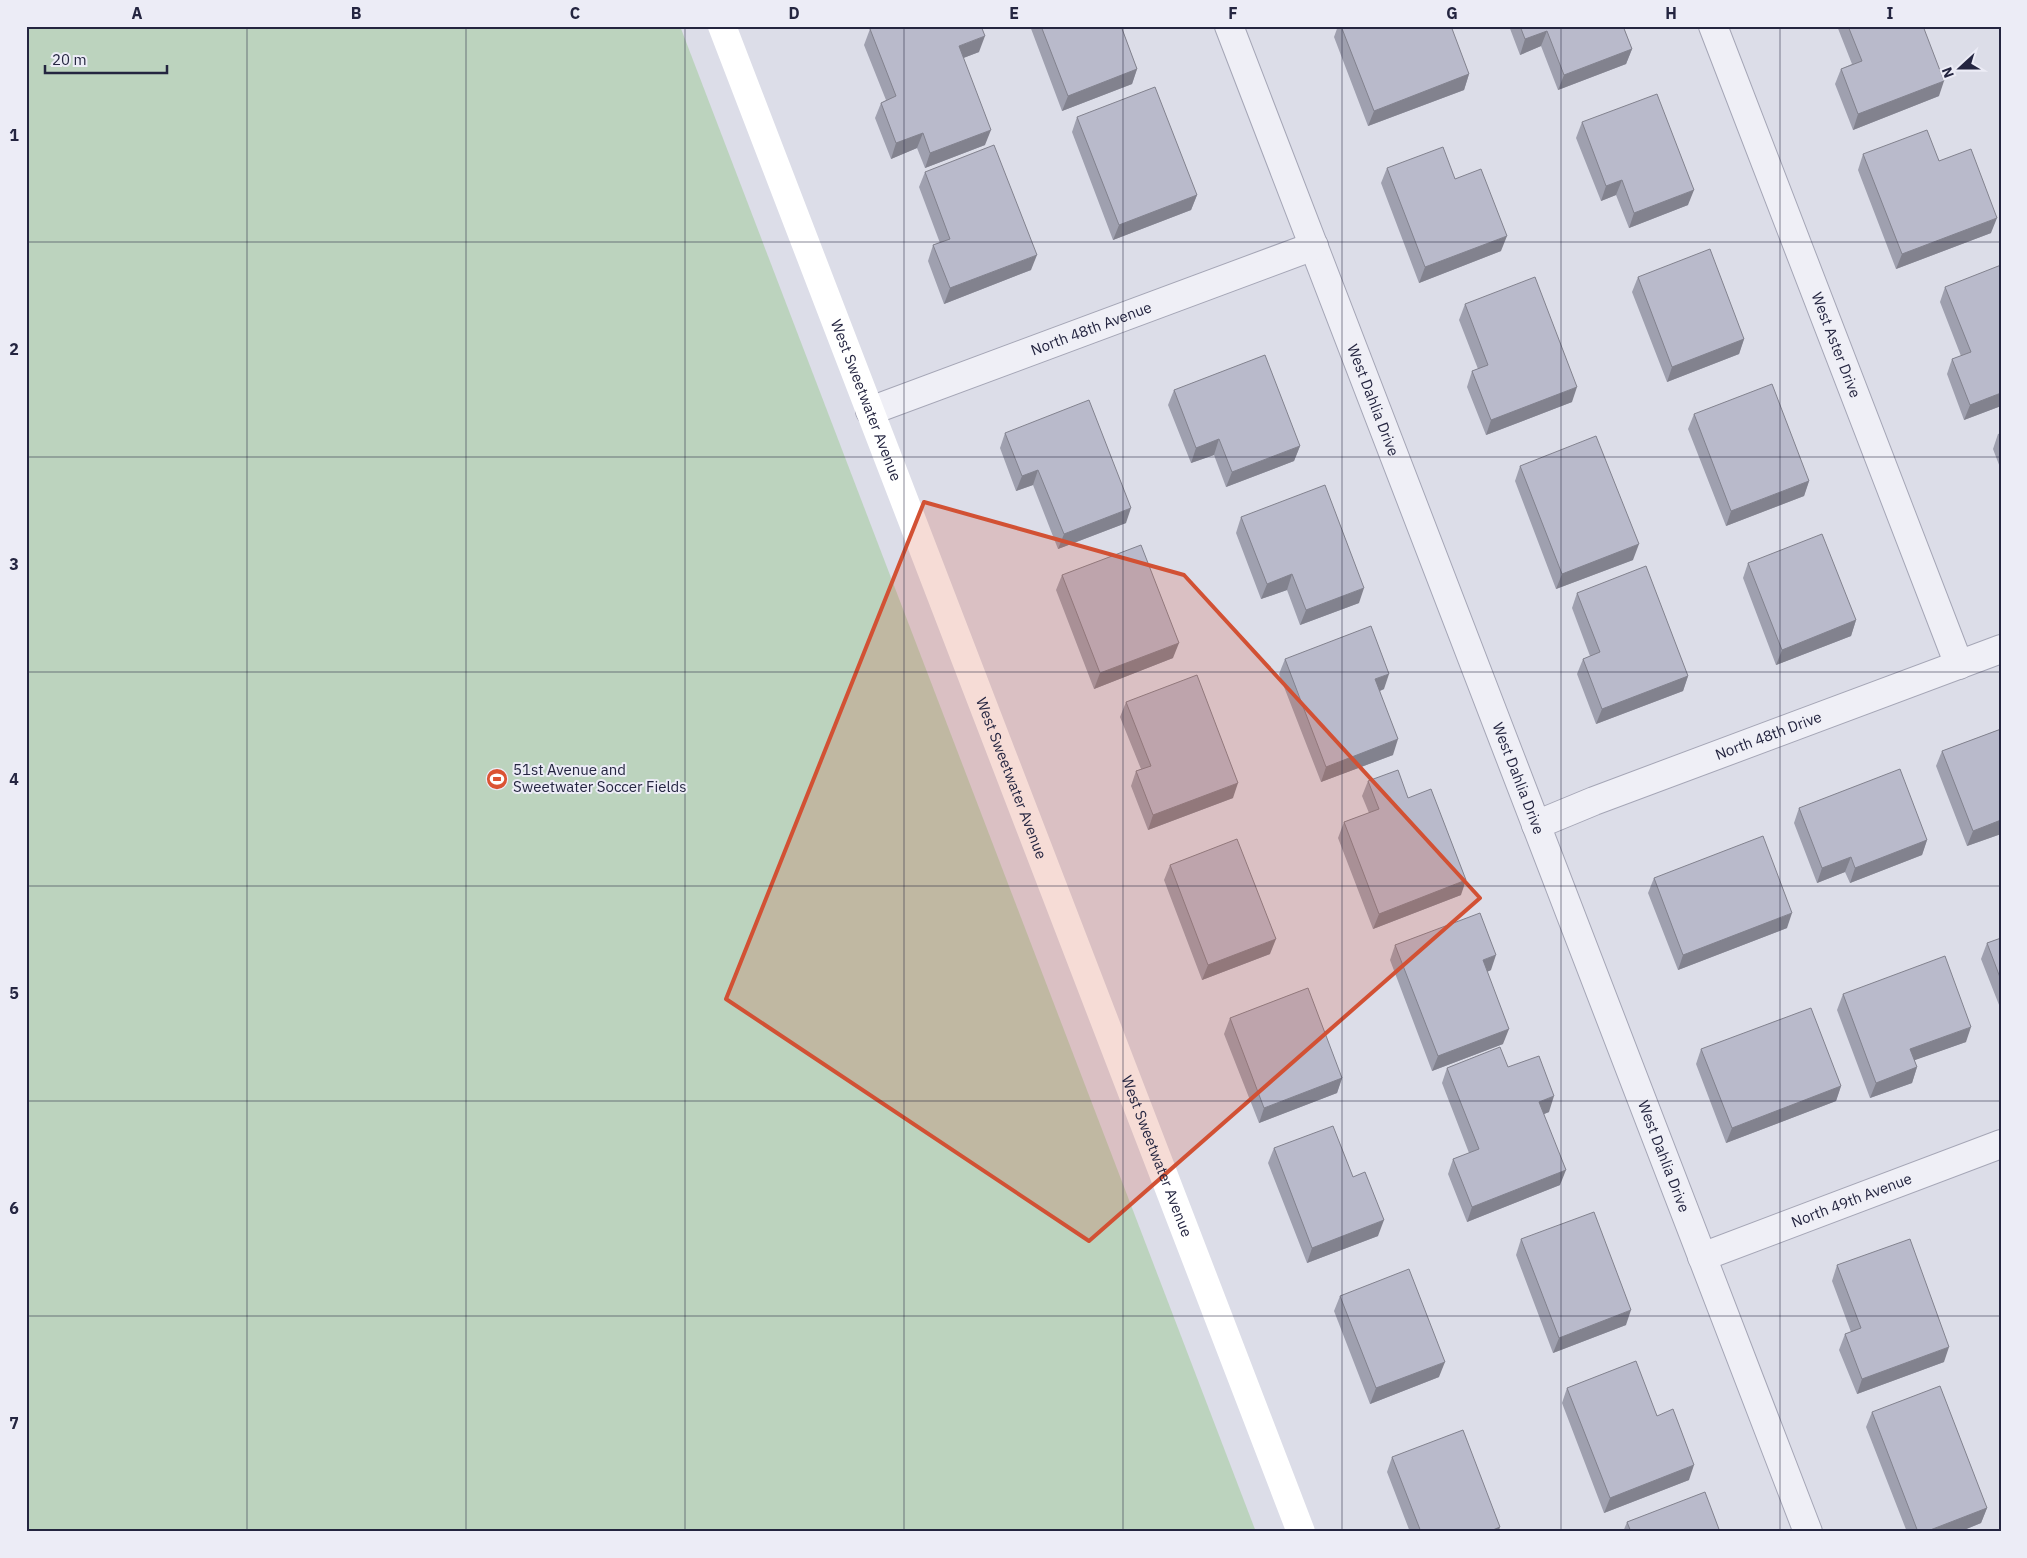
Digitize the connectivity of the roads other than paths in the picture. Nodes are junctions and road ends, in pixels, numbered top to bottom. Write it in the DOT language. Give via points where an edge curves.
graph roads {
  1 [pos="722,26"];
  2 [pos="1229,26"];
  3 [pos="1714,26"];
  4 [pos="1314,246"];
  5 [pos="870,411"];
  6 [pos="2001,649"];
  7 [pos="1959,664"];
  8 [pos="1536,825"];
  9 [pos="2001,1144"];
  10 [pos="1702,1257"];
  11 [pos="1301,1532"];
  12 [pos="1808,1532"];
  1 -- 5 [label="street, West Sweetwater Avenue"];
  2 -- 4 [label="street, West Dahlia Drive"];
  3 -- 7 [label="street, West Aster Drive"];
  4 -- 5 [label="street, North 48th Avenue"];
  4 -- 8 [label="street, West Dahlia Drive"];
  5 -- 11 [label="street, West Sweetwater Avenue"];
  6 -- 7 [label="street, North 48th Drive"];
  7 -- 8 [label="street, North 48th Drive"];
  8 -- 10 [label="street, West Dahlia Drive"];
  9 -- 10 [label="street, North 49th Avenue"];
  10 -- 12 [label="street, West Dahlia Drive"];
}
